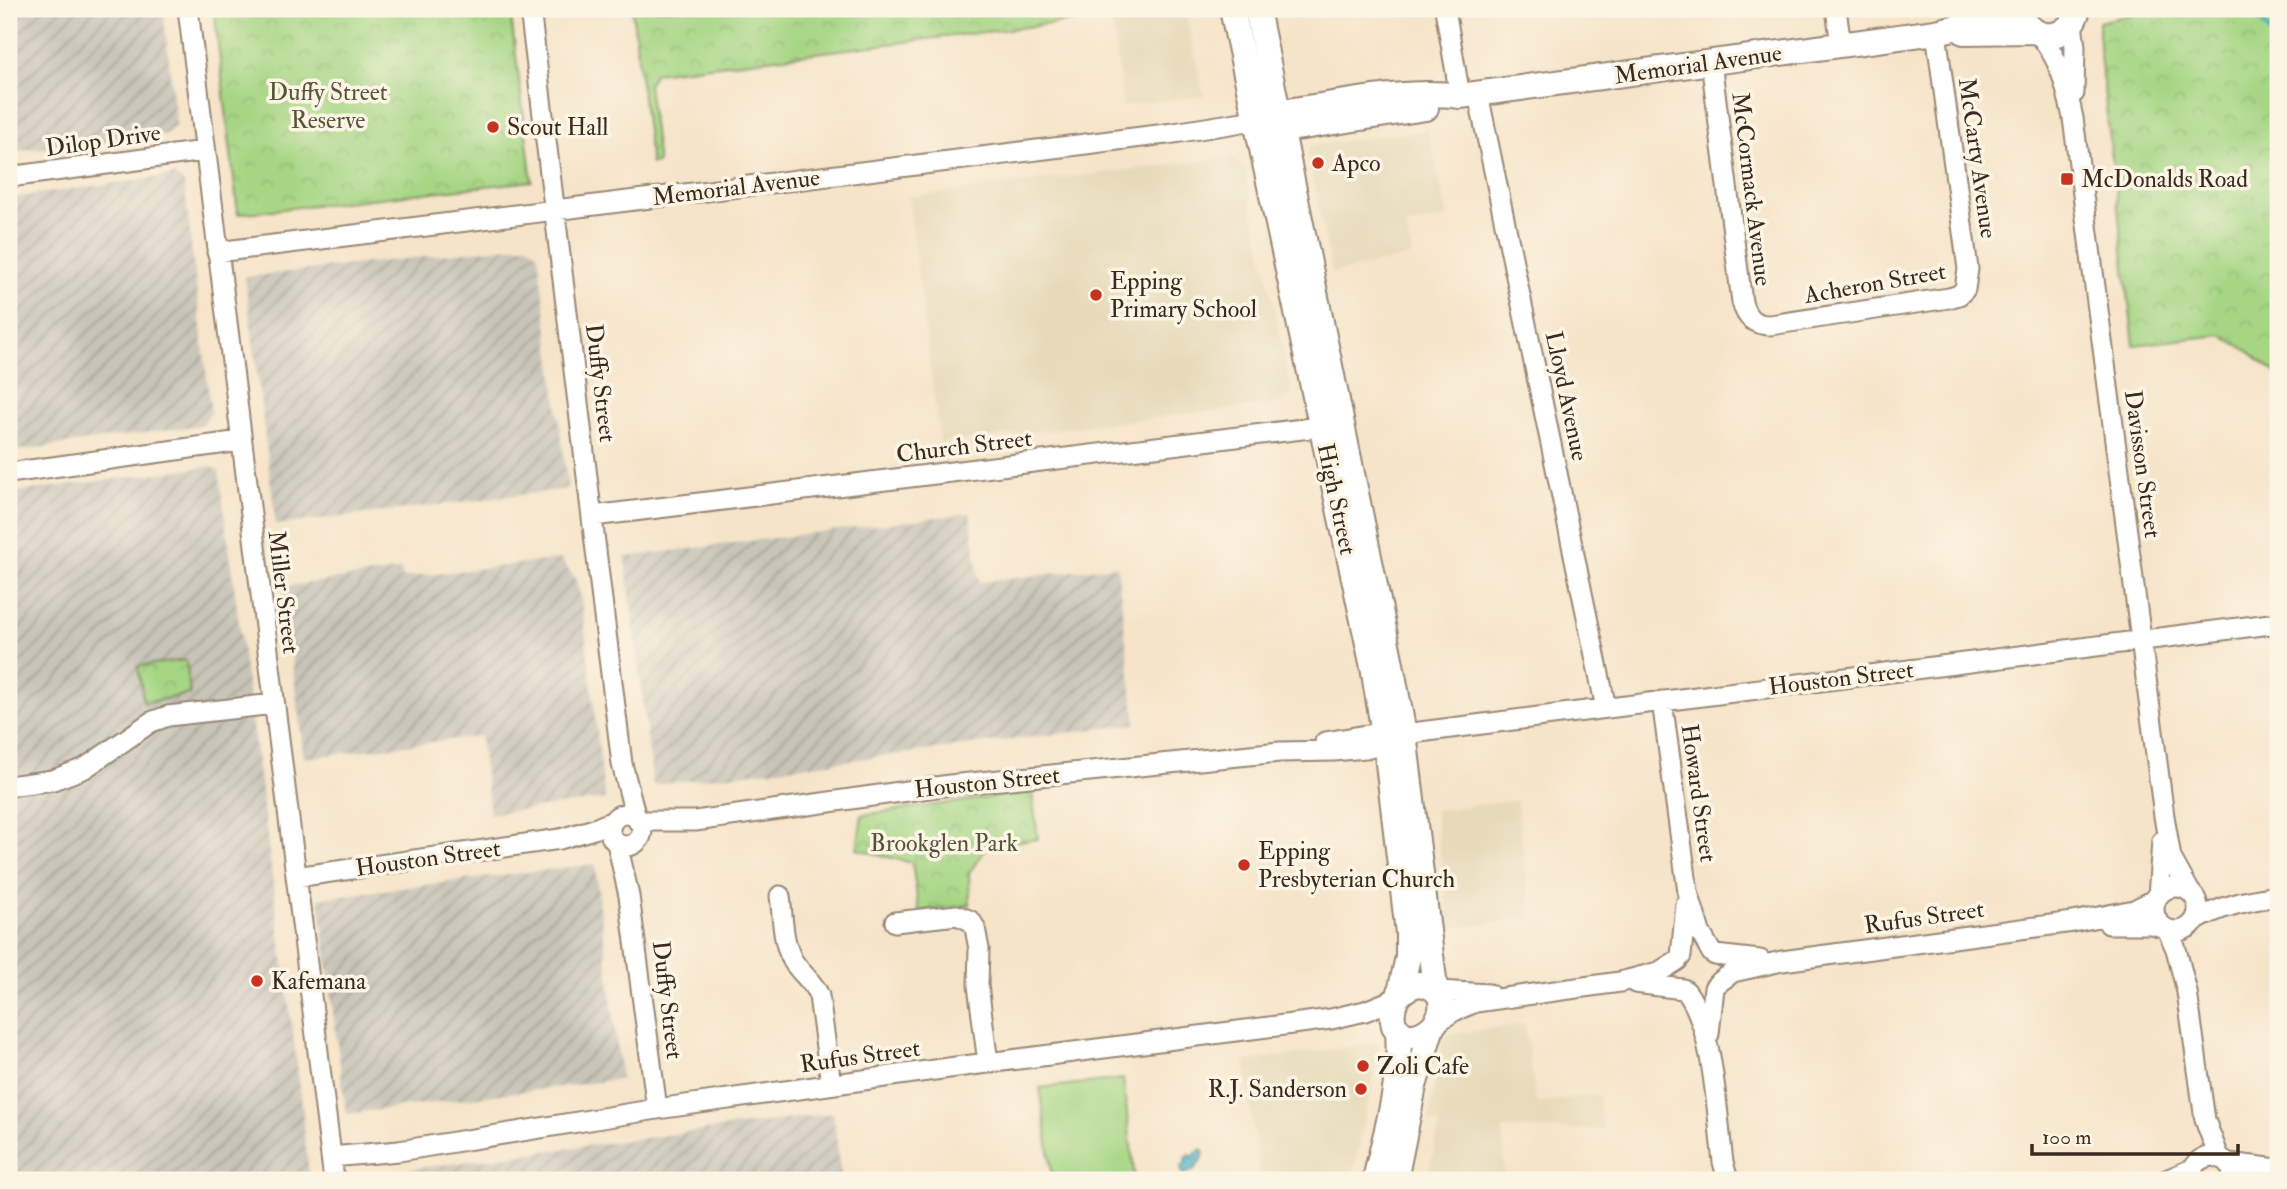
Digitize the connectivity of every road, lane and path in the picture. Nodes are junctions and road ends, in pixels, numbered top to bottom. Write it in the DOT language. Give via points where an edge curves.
graph roads {
  1 [pos="188,9"];
  2 [pos="530,9"];
  3 [pos="1232,9"];
  4 [pos="1257,9"];
  5 [pos="1445,9"];
  6 [pos="1836,9"];
  7 [pos="2005,9"];
  8 [pos="2021,9"];
  9 [pos="2098,9"];
  10 [pos="2075,17"];
  11 [pos="1937,32"];
  12 [pos="2036,32"];
  13 [pos="1841,45"];
  14 [pos="1711,62"];
  15 [pos="1469,95"];
  16 [pos="2073,118"];
  17 [pos="1255,120"];
  18 [pos="1281,121"];
  19 [pos="204,151"];
  20 [pos="9,177"];
  21 [pos="555,210"];
  22 [pos="217,252"];
  23 [pos="1965,289"];
  24 [pos="1751,320"];
  25 [pos="1331,425"];
  26 [pos="241,441"];
  27 [pos="9,473"];
  28 [pos="593,516"];
  29 [pos="2278,622"];
  30 [pos="2142,641"];
  31 [pos="1662,701"];
  32 [pos="274,704"];
  33 [pos="1606,708"];
  34 [pos="1391,737"];
  35 [pos="622,764"];
  36 [pos="9,786"];
  37 [pos="2164,816"];
  38 [pos="613,820"];
  39 [pos="630,835"];
  40 [pos="560,839"];
  41 [pos="296,877"];
  42 [pos="1688,892"];
  43 [pos="2192,894"];
  44 [pos="780,896"];
  45 [pos="2278,896"];
  46 [pos="2157,898"];
  47 [pos="2257,899"];
  48 [pos="895,922"];
  49 [pos="2073,922"];
  50 [pos="2192,924"];
  51 [pos="2165,928"];
  52 [pos="1713,954"];
  53 [pos="1679,958"];
  54 [pos="1782,961"];
  55 [pos="1620,982"];
  56 [pos="1716,986"];
  57 [pos="1437,990"];
  58 [pos="1685,990"];
  59 [pos="2187,992"];
  60 [pos="1511,995"];
  61 [pos="1398,996"];
  62 [pos="1331,1019"];
  63 [pos="1433,1026"];
  64 [pos="1396,1029"];
  65 [pos="1708,1049"];
  66 [pos="988,1063"];
  67 [pos="831,1084"];
  68 [pos="657,1109"];
  69 [pos="2211,1168"];
  70 [pos="333,1169"];
  71 [pos="2278,1169"];
  72 [pos="1725,1174"];
  73 [pos="1375,1180"];
  74 [pos="1395,1180"];
  75 [pos="2165,1180"];
  76 [pos="2247,1180"];
  1 -- 19 [label="street, Miller Street"];
  2 -- 21 [label="street, Duffy Street"];
  3 -- 17 [label="main road, High Street"];
  4 -- 18 [label="main road, High Street"];
  5 -- 15 [label="street, Lloyd Avenue"];
  6 -- 13 [label="street"];
  7 -- 11 [label="main road, Memorial Avenue"];
  8 -- 12 [label="main road"];
  9 -- 10 [label="main road"];
  10 -- 12 [label="main road, Memorial Avenue" via="2056,34"];
  10 -- 16 [label="street, Davisson Street"];
  11 -- 12 [label="main road, Memorial Avenue"];
  11 -- 13 [label="main road, Memorial Avenue"];
  11 -- 23 [label="street, McCarty Avenue" via="1968,269"];
  12 -- 16 [label="street, Davisson Street" via="2062,70"];
  13 -- 14 [label="main road, Memorial Avenue"];
  14 -- 15 [label="main road, Memorial Avenue"];
  14 -- 24 [label="street, McCormack Avenue" via="1742,302"];
  15 -- 18 [label="main road, Memorial Avenue" via="1386,98"];
  15 -- 33 [label="street, Lloyd Avenue"];
  16 -- 30 [label="street, Davisson Street"];
  17 -- 18 [label="main road, Memorial Avenue"];
  17 -- 21 [label="street, Memorial Avenue"];
  17 -- 25 [label="main road, High Street"];
  18 -- 25 [label="main road, High Street"];
  19 -- 20 [label="street, Dilop Drive"];
  19 -- 22 [label="street, Miller Street"];
  21 -- 22 [label="street, Memorial Avenue"];
  21 -- 28 [label="street, Duffy Street"];
  22 -- 26 [label="street, Miller Street"];
  23 -- 24 [label="street, Acheron Street" via="1949,298 1770,325"];
  25 -- 28 [label="street, Church Street"];
  25 -- 34 [label="main road, High Street"];
  26 -- 27 [label="street"];
  26 -- 32 [label="street, Miller Street"];
  28 -- 35 [label="street, Duffy Street"];
  29 -- 30 [label="street, Houston Street"];
  30 -- 31 [label="street, Houston Street"];
  30 -- 37 [label="street, Davisson Street"];
  31 -- 33 [label="street, Houston Street"];
  31 -- 42 [label="street, Howard Street"];
  32 -- 36 [label="street" via="168,716 151,722 85,768 53,780"];
  32 -- 41 [label="street, Miller Street"];
  33 -- 34 [label="street, Houston Street"];
  34 -- 39 [label="street, Houston Street" via="1350,736 1280,752 950,785 695,821"];
  34 -- 57 [label="main road, High Street"];
  34 -- 61 [label="main road, High Street" via="1408,933 1408,957"];
  35 -- 38 [label="street, Duffy Street"];
  35 -- 39 [label="street, Duffy Street"];
  37 -- 43 [label="street, Davisson Street" via="2171,858"];
  37 -- 46 [label="street, Davisson Street"];
  38 -- 39 [label="street, Duffy Street" via="610,829"];
  38 -- 40 [label="street, Houston Street"];
  39 -- 40 [label="street, Houston Street"];
  39 -- 68 [label="street, Duffy Street" via="629,896"];
  40 -- 41 [label="street, Houston Street"];
  41 -- 70 [label="street, Miller Street"];
  42 -- 52 [label="street, Howard Street" via="1700,932"];
  42 -- 53 [label="street, Howard Street"];
  43 -- 46 [label="street" via="2177,887"];
  43 -- 47 [label="street"];
  43 -- 50 [label="street" via="2198,908"];
  44 -- 67 [label="street" via="788,951 820,996"];
  45 -- 47 [label="street"];
  46 -- 49 [label="street, Rufus Street" via="2134,910"];
  46 -- 51 [label="street" via="2156,917"];
  47 -- 50 [label="street" via="2211,911"];
  48 -- 66 [label="street" via="957,915 971,921 979,949 978,985"];
  49 -- 51 [label="street, Rufus Street"];
  49 -- 54 [label="street, Rufus Street"];
  50 -- 51 [label="street" via="2179,931"];
  50 -- 59 [label="street"];
  51 -- 59 [label="street" via="2176,949"];
  52 -- 53 [label="street" via="1699,948"];
  52 -- 54 [label="street, Rufus Street"];
  52 -- 56 [label="street" via="1721,969"];
  53 -- 55 [label="street" via="1661,971"];
  53 -- 58 [label="street" via="1675,976"];
  54 -- 56 [label="street, Rufus Street" via="1737,971"];
  55 -- 58 [label="street"];
  55 -- 60 [label="street"];
  56 -- 58 [label="street" via="1701,994"];
  56 -- 65 [label="street"];
  57 -- 60 [label="street"];
  57 -- 61 [label="main road" via="1418,984"];
  57 -- 63 [label="main road" via="1441,1006"];
  58 -- 65 [label="street" via="1700,1017"];
  59 -- 69 [label="street"];
  60 -- 63 [label="street" via="1476,1002"];
  61 -- 62 [label="street, Rufus Street" via="1364,1012"];
  61 -- 64 [label="main road" via="1392,1017"];
  62 -- 64 [label="street, Rufus Street"];
  62 -- 66 [label="street, Rufus Street"];
  63 -- 64 [label="main road" via="1412,1037"];
  63 -- 74 [label="main road" via="1420,1062"];
  64 -- 73 [label="main road" via="1400,1061"];
  65 -- 72 [label="street"];
  66 -- 67 [label="street, Rufus Street"];
  67 -- 68 [label="street, Rufus Street"];
  68 -- 70 [label="street, Rufus Street" via="399,1151"];
  69 -- 71 [label="street"];
  69 -- 75 [label="street"];
  71 -- 76 [label="street"];
}
